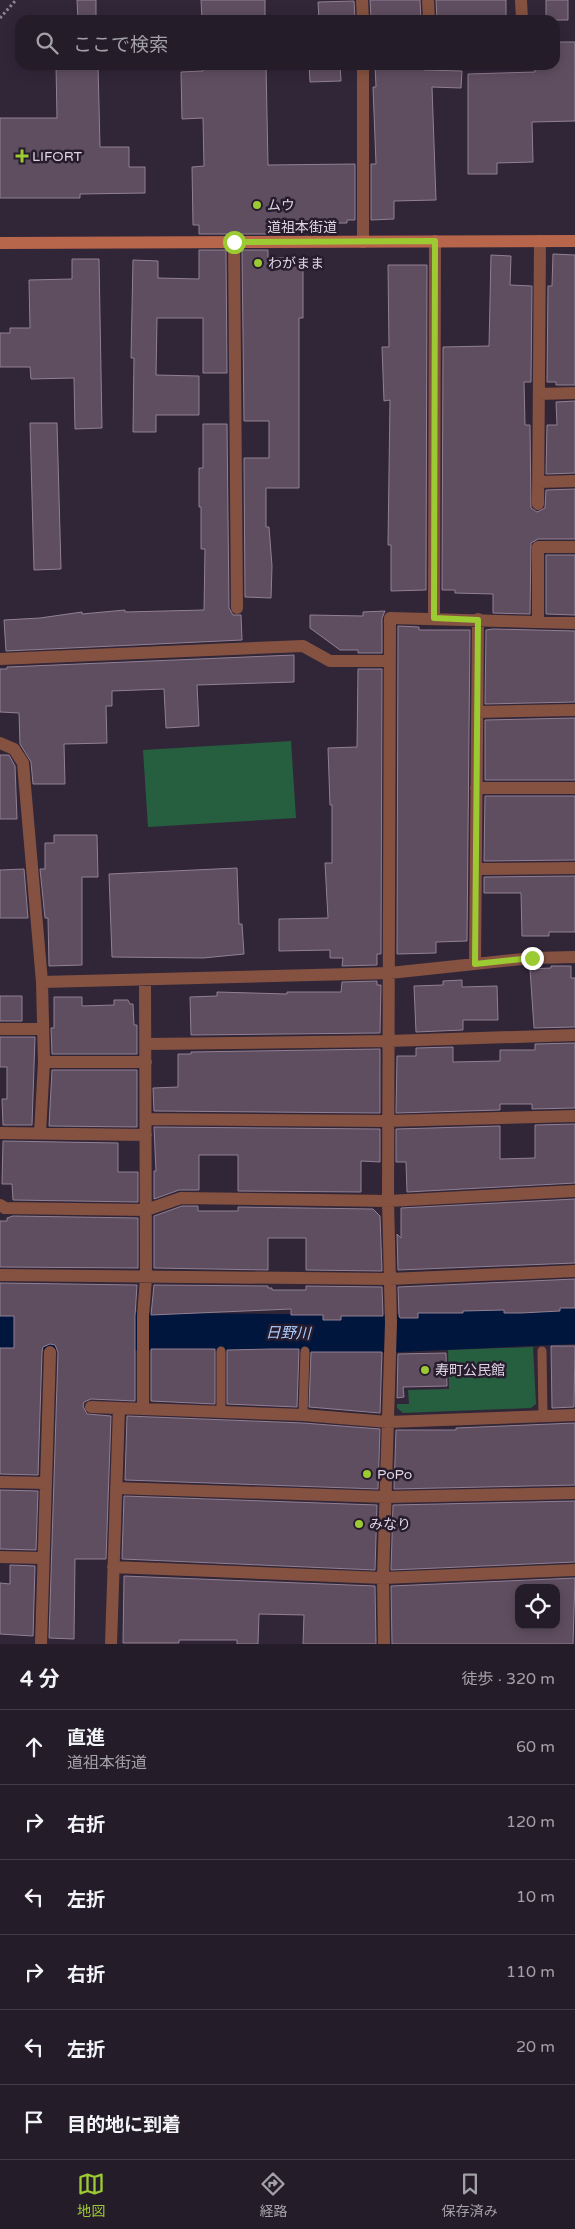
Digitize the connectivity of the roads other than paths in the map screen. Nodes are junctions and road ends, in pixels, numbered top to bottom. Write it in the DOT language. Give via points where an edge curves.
graph roads {
  1 [pos="362,0"];
  2 [pos="428,0"];
  3 [pos="521,0"];
  4 [pos="362,15"];
  5 [pos="429,15"];
  6 [pos="522,15"];
  7 [pos="363,70"];
  8 [pos="435,241"];
  9 [pos="540,241"];
  10 [pos="575,241"];
  11 [pos="234,242"];
  12 [pos="363,242"];
  13 [pos="0,243"];
  14 [pos="575,393"];
  15 [pos="539,394"];
  16 [pos="575,481"];
  17 [pos="538,482"];
  18 [pos="538,504"];
  19 [pos="575,547"];
  20 [pos="238,608"];
  21 [pos="434,618"];
  22 [pos="478,620"];
  23 [pos="538,622"];
  24 [pos="575,624"];
  25 [pos="0,659"];
  26 [pos="390,661"];
  27 [pos="575,710"];
  28 [pos="477,712"];
  29 [pos="0,742"];
  30 [pos="476,788"];
  31 [pos="575,788"];
  32 [pos="575,868"];
  33 [pos="476,869"];
  34 [pos="575,957"];
  35 [pos="475,964"];
  36 [pos="390,973"];
  37 [pos="145,980"];
  38 [pos="42,982"];
  39 [pos="0,1029"];
  40 [pos="42,1029"];
  41 [pos="575,1035"];
  42 [pos="389,1041"];
  43 [pos="146,1044"];
  44 [pos="44,1062"];
  45 [pos="146,1062"];
  46 [pos="575,1116"];
  47 [pos="146,1119"];
  48 [pos="388,1121"];
  49 [pos="0,1133"];
  50 [pos="40,1133"];
  51 [pos="146,1135"];
  52 [pos="575,1191"];
  53 [pos="388,1201"];
  54 [pos="0,1205"];
  55 [pos="146,1210"];
  56 [pos="575,1271"];
  57 [pos="0,1275"];
  58 [pos="146,1278"];
  59 [pos="389,1279"];
  60 [pos="221,1351"];
  61 [pos="305,1351"];
  62 [pos="542,1351"];
  63 [pos="50,1352"];
  64 [pos="91,1407"];
  65 [pos="119,1408"];
  66 [pos="143,1409"];
  67 [pos="221,1412"];
  68 [pos="575,1415"];
  69 [pos="303,1416"];
  70 [pos="543,1416"];
  71 [pos="388,1422"];
  72 [pos="0,1482"];
  73 [pos="46,1483"];
  74 [pos="116,1488"];
  75 [pos="575,1493"];
  76 [pos="386,1497"];
  77 [pos="0,1557"];
  78 [pos="43,1558"];
  79 [pos="113,1567"];
  80 [pos="575,1570"];
  81 [pos="383,1578"];
  82 [pos="41,1644"];
  83 [pos="111,1644"];
  84 [pos="384,1644"];
  1 -- 4 [label="street"];
  2 -- 5 [label="street"];
  3 -- 6 [label="street"];
  7 -- 12 [label="street"];
  8 -- 9 [label="street, 道祖本街道"];
  8 -- 12 [label="street, 道祖本街道"];
  8 -- 21 [label="street"];
  9 -- 10 [label="street, 道祖本街道"];
  9 -- 15 [label="street"];
  11 -- 12 [label="street, 道祖本街道"];
  11 -- 13 [label="street, 道祖本街道"];
  11 -- 20 [label="street"];
  14 -- 15 [label="street"];
  15 -- 17 [label="street"];
  16 -- 17 [label="street"];
  17 -- 18 [label="street"];
  19 -- 23 [label="street" via="538,547"];
  21 -- 22 [label="street"];
  21 -- 26 [label="street" via="390,618"];
  22 -- 23 [label="street"];
  22 -- 28 [label="street"];
  23 -- 24 [label="street"];
  25 -- 26 [label="street" via="303,646 330,661"];
  26 -- 36 [label="street"];
  27 -- 28 [label="street"];
  28 -- 30 [label="street"];
  29 -- 38 [label="street" via="14,749 23,763"];
  30 -- 31 [label="street"];
  30 -- 33 [label="street"];
  32 -- 33 [label="street"];
  33 -- 35 [label="street"];
  34 -- 35 [label="street"];
  35 -- 36 [label="street"];
  36 -- 37 [label="street"];
  36 -- 42 [label="street"];
  37 -- 38 [label="street"];
  37 -- 43 [label="street"];
  38 -- 40 [label="street"];
  39 -- 40 [label="street"];
  40 -- 44 [label="street"];
  41 -- 42 [label="street"];
  42 -- 43 [label="street"];
  42 -- 48 [label="street"];
  43 -- 45 [label="street"];
  44 -- 45 [label="street"];
  44 -- 50 [label="street"];
  45 -- 47 [label="street"];
  46 -- 48 [label="street"];
  47 -- 48 [label="street"];
  47 -- 51 [label="street"];
  48 -- 53 [label="street"];
  49 -- 50 [label="street"];
  50 -- 51 [label="street"];
  51 -- 55 [label="street"];
  52 -- 53 [label="street"];
  53 -- 55 [label="street" via="181,1198"];
  53 -- 59 [label="street"];
  54 -- 55 [label="street" via="5,1208"];
  55 -- 58 [label="street"];
  56 -- 59 [label="street"];
  57 -- 58 [label="street"];
  58 -- 59 [label="street"];
  58 -- 66 [label="street"];
  59 -- 71 [label="street"];
  60 -- 67 [label="lane"];
  61 -- 69 [label="lane"];
  62 -- 70 [label="lane"];
  63 -- 73 [label="street"];
  64 -- 65 [label="street"];
  65 -- 66 [label="street"];
  65 -- 74 [label="street"];
  66 -- 67 [label="street"];
  67 -- 69 [label="street"];
  68 -- 70 [label="street"];
  69 -- 71 [label="street"];
  70 -- 71 [label="street"];
  71 -- 76 [label="street"];
  72 -- 73 [label="street"];
  73 -- 78 [label="street"];
  74 -- 76 [label="street"];
  74 -- 79 [label="street"];
  75 -- 76 [label="street"];
  76 -- 81 [label="street"];
  77 -- 78 [label="street"];
  78 -- 82 [label="street"];
  79 -- 81 [label="street"];
  79 -- 83 [label="street"];
  80 -- 81 [label="street"];
  81 -- 84 [label="street"];
}
